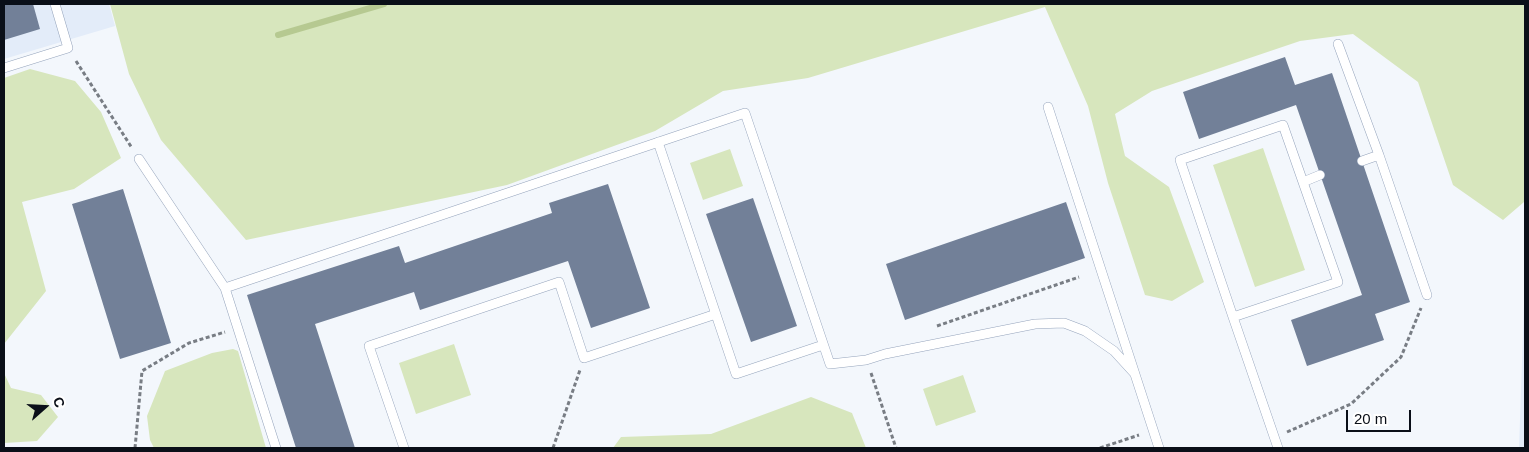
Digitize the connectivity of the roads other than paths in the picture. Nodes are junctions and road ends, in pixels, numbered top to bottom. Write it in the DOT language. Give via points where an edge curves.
graph roads {
  1 [pos="56,4"];
  2 [pos="1338,44"];
  3 [pos="4,68"];
  4 [pos="1048,107"];
  5 [pos="658,142"];
  6 [pos="1380,155"];
  7 [pos="139,159"];
  8 [pos="1362,161"];
  9 [pos="1320,175"];
  10 [pos="1303,182"];
  11 [pos="226,288"];
  12 [pos="1426,295"];
  13 [pos="716,314"];
  14 [pos="1233,318"];
  15 [pos="823,345"];
  16 [pos="1135,374"];
  17 [pos="276,448"];
  18 [pos="404,448"];
  19 [pos="1159,448"];
  20 [pos="1278,448"];
  1 -- 3 [label="lane" via="68,48"];
  2 -- 6 [label="lane"];
  4 -- 16 [label="lane"];
  5 -- 11 [label="lane"];
  5 -- 13 [label="lane"];
  5 -- 15 [label="lane" via="745,113"];
  6 -- 8 [label="lane"];
  6 -- 12 [label="lane"];
  7 -- 11 [label="lane"];
  9 -- 10 [label="lane"];
  10 -- 14 [label="lane" via="1338,282"];
  10 -- 14 [label="lane" via="1283,125 1180,160"];
  11 -- 17 [label="lane"];
  13 -- 15 [label="lane" via="736,374"];
  13 -- 18 [label="lane" via="584,358 559,282 369,346"];
  14 -- 20 [label="lane"];
  15 -- 16 [label="lane" via="830,364 866,360 1035,324 1064,323 1085,331 1114,351"];
  16 -- 19 [label="lane"];
}
